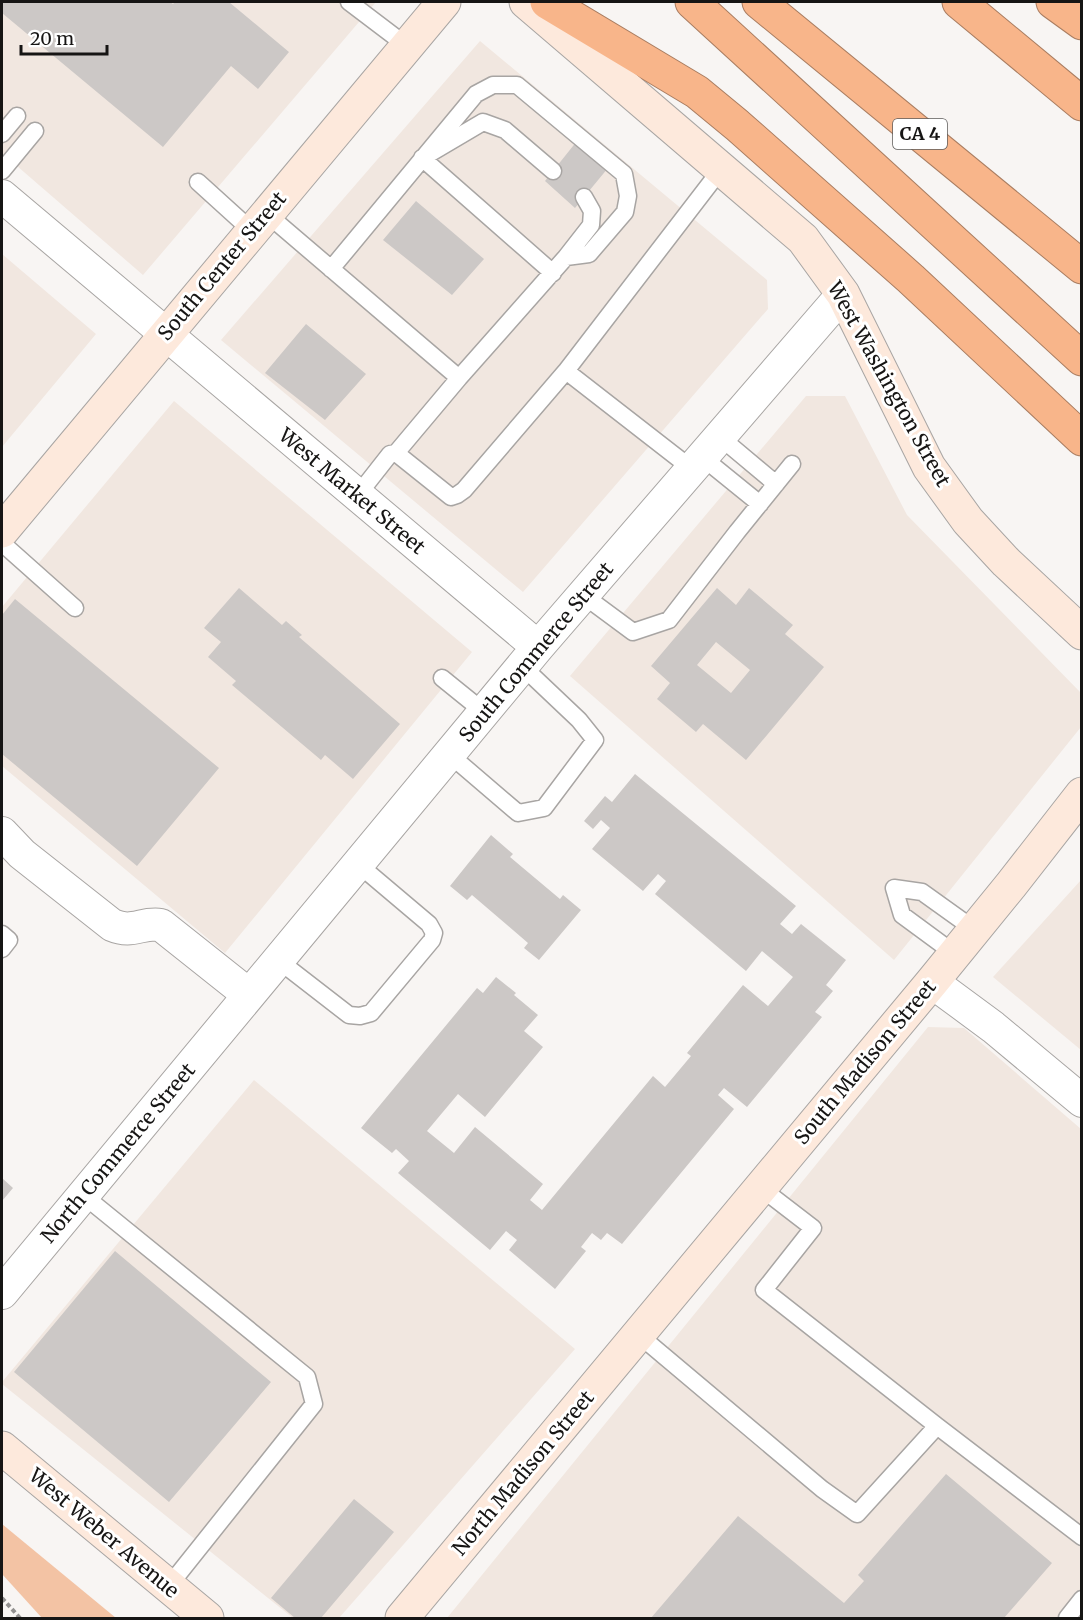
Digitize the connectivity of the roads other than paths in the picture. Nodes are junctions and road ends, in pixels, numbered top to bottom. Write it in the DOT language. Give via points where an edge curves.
graph roads {
  1 [pos="444,2"];
  2 [pos="526,2"];
  3 [pos="547,2"];
  4 [pos="692,2"];
  5 [pos="759,2"];
  6 [pos="959,2"];
  7 [pos="1053,2"];
  8 [pos="354,6"];
  9 [pos="1082,24"];
  10 [pos="406,46"];
  11 [pos="1082,104"];
  12 [pos="17,116"];
  13 [pos="35,131"];
  14 [pos="2,134"];
  15 [pos="422,158"];
  16 [pos="722,168"];
  17 [pos="2,171"];
  18 [pos="553,171"];
  19 [pos="198,182"];
  20 [pos="2,196"];
  21 [pos="584,197"];
  22 [pos="260,223"];
  23 [pos="566,257"];
  24 [pos="1082,267"];
  25 [pos="331,269"];
  26 [pos="553,273"];
  27 [pos="843,294"];
  28 [pos="166,334"];
  29 [pos="1082,359"];
  30 [pos="566,371"];
  31 [pos="459,378"];
  32 [pos="1082,439"];
  33 [pos="396,453"];
  34 [pos="705,454"];
  35 [pos="792,464"];
  36 [pos="776,484"];
  37 [pos="357,496"];
  38 [pos="760,504"];
  39 [pos="5,523"];
  40 [pos="583,595"];
  41 [pos="75,608"];
  42 [pos="1082,633"];
  43 [pos="530,657"];
  44 [pos="442,678"];
  45 [pos="484,712"];
  46 [pos="449,754"];
  47 [pos="1082,794"];
  48 [pos="2,832"];
  49 [pos="358,864"];
  50 [pos="2,934"];
  51 [pos="2,949"];
  52 [pos="278,960"];
  53 [pos="932,982"];
  54 [pos="242,1004"];
  55 [pos="1082,1101"];
  56 [pos="761,1188"];
  57 [pos="83,1195"];
  58 [pos="2,1293"];
  59 [pos="642,1331"];
  60 [pos="937,1426"];
  61 [pos="2,1448"];
  62 [pos="1082,1537"];
  63 [pos="168,1587"];
  64 [pos="1082,1599"];
  65 [pos="207,1618"];
  66 [pos="402,1618"];
  67 [pos="1067,1618"];
  1 -- 10 [label="main road, South Center Street"];
  2 -- 16 [label="main road, West Washington Street"];
  3 -- 32 [label="highway" via="697,92 911,279"];
  4 -- 29 [label="highway"];
  5 -- 24 [label="highway, CA 4"];
  6 -- 11 [label="highway"];
  7 -- 9 [label="highway"];
  8 -- 10 [label="lane"];
  10 -- 22 [label="main road, South Center Street"];
  12 -- 14 [label="lane"];
  13 -- 17 [label="lane"];
  15 -- 18 [label="lane" via="483,122 505,130"];
  15 -- 23 [label="lane" via="476,94 493,85 517,85 624,174 628,196 625,212 589,254"];
  15 -- 25 [label="lane"];
  15 -- 26 [label="lane"];
  16 -- 27 [label="main road, West Washington Street" via="803,239"];
  16 -- 30 [label="lane"];
  19 -- 22 [label="lane"];
  20 -- 28 [label="street, West Market Street"];
  21 -- 23 [label="lane" via="592,211 591,225"];
  22 -- 25 [label="lane"];
  22 -- 28 [label="main road, South Center Street"];
  23 -- 26 [label="lane"];
  25 -- 31 [label="lane"];
  26 -- 31 [label="lane"];
  27 -- 34 [label="street, South Commerce Street"];
  27 -- 42 [label="main road, West Washington Street" via="929,467 975,529"];
  28 -- 37 [label="street, West Market Street"];
  28 -- 39 [label="main road, South Center Street"];
  30 -- 33 [label="lane" via="457,495 451,496"];
  30 -- 34 [label="lane"];
  31 -- 33 [label="lane"];
  33 -- 37 [label="lane" via="390,454"];
  34 -- 36 [label="lane"];
  34 -- 38 [label="lane"];
  34 -- 40 [label="street, South Commerce Street"];
  35 -- 36 [label="lane"];
  36 -- 38 [label="lane"];
  37 -- 43 [label="street, West Market Street"];
  38 -- 40 [label="lane" via="669,620 633,632"];
  39 -- 41 [label="lane"];
  40 -- 43 [label="street, South Commerce Street"];
  43 -- 45 [label="street, South Commerce Street"];
  43 -- 46 [label="lane" via="595,740 544,808 518,813"];
  44 -- 45 [label="lane"];
  45 -- 46 [label="street, South Commerce Street"];
  46 -- 49 [label="street, South Commerce Street"];
  47 -- 53 [label="main road, South Madison Street"];
  48 -- 54 [label="street" via="30,860 112,925 134,929 161,925"];
  49 -- 52 [label="street, South Commerce Street"];
  49 -- 52 [label="lane" via="429,924 434,933 432,940 371,1013 360,1016 349,1015"];
  50 -- 51 [label="lane" via="9,940"];
  52 -- 54 [label="street, South Commerce Street"];
  53 -- 55 [label="street"];
  53 -- 56 [label="main road, South Madison Street"];
  54 -- 57 [label="street, North Commerce Street"];
  56 -- 59 [label="main road, South Madison Street"];
  56 -- 60 [label="lane" via="813,1228 764,1290"];
  57 -- 58 [label="street, North Commerce Street"];
  57 -- 63 [label="lane" via="307,1377 314,1404"];
  59 -- 60 [label="lane" via="822,1490 857,1514"];
  59 -- 66 [label="main road, North Madison Street"];
  60 -- 62 [label="lane"];
  61 -- 63 [label="main road, West Weber Avenue"];
  63 -- 65 [label="main road, West Weber Avenue"];
  64 -- 67 [label="lane"];
}
